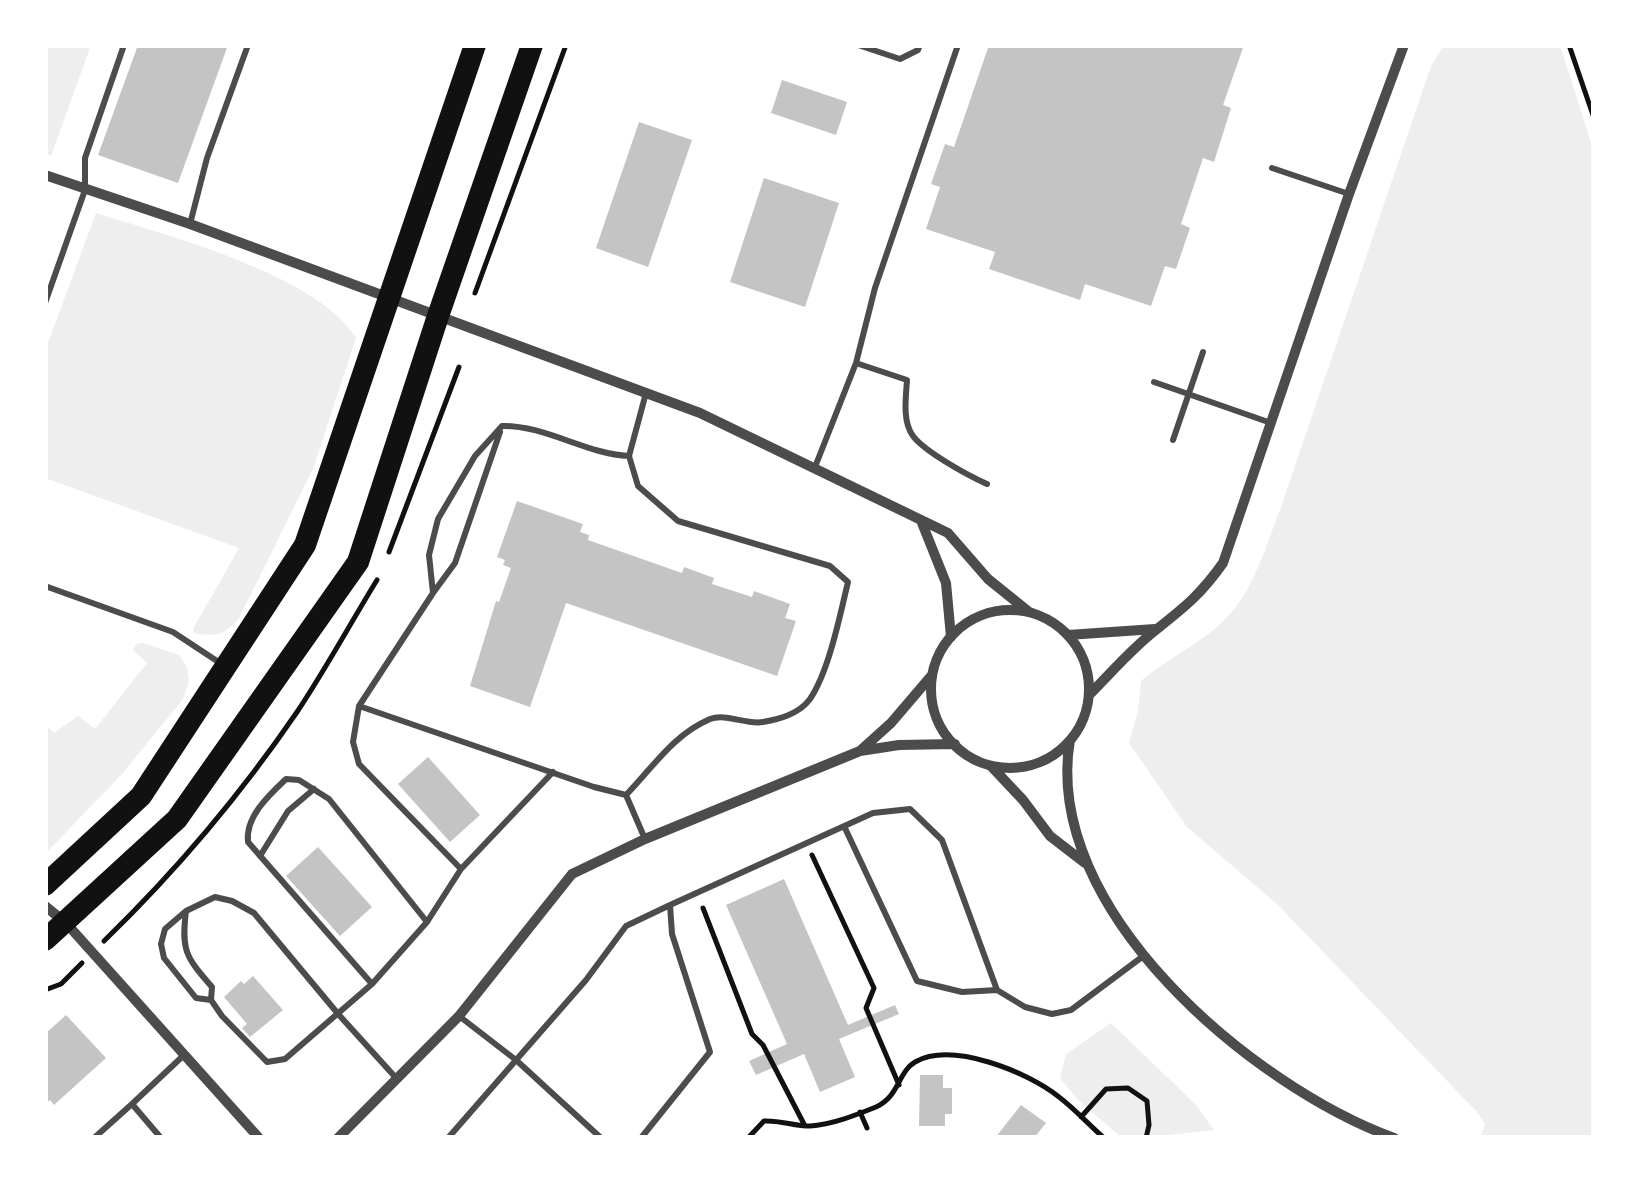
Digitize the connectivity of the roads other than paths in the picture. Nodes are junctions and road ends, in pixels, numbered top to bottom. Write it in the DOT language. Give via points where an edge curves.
graph roads {
  1 [pos="124,45"];
  2 [pos="248,45"];
  3 [pos="475,45"];
  4 [pos="532,45"];
  5 [pos="858,45"];
  6 [pos="920,45"];
  7 [pos="958,45"];
  8 [pos="1404,45"];
  9 [pos="1272,168"];
  10 [pos="45,174"];
  11 [pos="86,190"];
  12 [pos="1349,194"];
  13 [pos="190,224"];
  14 [pos="390,297"];
  15 [pos="45,303"];
  16 [pos="438,316"];
  17 [pos="1204,352"];
  18 [pos="856,362"];
  19 [pos="1154,382"];
  20 [pos="646,394"];
  21 [pos="1188,394"];
  22 [pos="1271,423"];
  23 [pos="502,426"];
  24 [pos="1173,440"];
  25 [pos="629,456"];
  26 [pos="815,467"];
  27 [pos="988,484"];
  28 [pos="922,522"];
  29 [pos="45,586"];
  30 [pos="433,593"];
  31 [pos="1029,612"];
  32 [pos="1156,629"];
  33 [pos="1068,635"];
  34 [pos="952,636"];
  35 [pos="225,667"];
  36 [pos="933,674"];
  37 [pos="1088,694"];
  38 [pos="359,706"];
  39 [pos="1070,740"];
  40 [pos="955,744"];
  41 [pos="860,751"];
  42 [pos="991,766"];
  43 [pos="553,772"];
  44 [pos="314,789"];
  45 [pos="626,794"];
  46 [pos="844,826"];
  47 [pos="645,839"];
  48 [pos="260,856"];
  49 [pos="1086,864"];
  50 [pos="462,869"];
  51 [pos="45,885"];
  52 [pos="45,906"];
  53 [pos="670,906"];
  54 [pos="186,911"];
  55 [pos="427,922"];
  56 [pos="66,923"];
  57 [pos="45,940"];
  58 [pos="1142,956"];
  59 [pos="372,984"];
  60 [pos="997,990"];
  61 [pos="211,1000"];
  62 [pos="338,1016"];
  63 [pos="459,1016"];
  64 [pos="184,1055"];
  65 [pos="516,1060"];
  66 [pos="397,1078"];
  67 [pos="132,1104"];
  68 [pos="94,1138"];
  69 [pos="161,1138"];
  70 [pos="259,1138"];
  71 [pos="338,1138"];
  72 [pos="448,1138"];
  73 [pos="601,1138"];
  74 [pos="641,1138"];
  75 [pos="1394,1138"];
  1 -- 11 [label="lane" via="85,158"];
  2 -- 13 [label="lane"];
  3 -- 14 [label="main road"];
  4 -- 16 [label="main road"];
  5 -- 6 [label="lane" via="900,60"];
  7 -- 18 [label="lane"];
  8 -- 12 [label="street"];
  9 -- 12 [label="lane"];
  10 -- 11 [label="street"];
  11 -- 13 [label="street"];
  11 -- 15 [label="lane"];
  12 -- 22 [label="street"];
  13 -- 14 [label="street"];
  14 -- 16 [label="street"];
  14 -- 35 [label="main road" via="305,546"];
  16 -- 20 [label="street"];
  16 -- 56 [label="main road" via="358,562 177,820"];
  17 -- 21 [label="lane"];
  18 -- 26 [label="lane"];
  18 -- 27 [label="lane" via="907,380 906,418 913,436 963,474"];
  19 -- 21 [label="lane"];
  20 -- 25 [label="lane"];
  20 -- 26 [label="street"];
  21 -- 22 [label="lane"];
  21 -- 24 [label="lane"];
  22 -- 32 [label="street" via="1223,564 1205,590"];
  23 -- 25 [label="lane"];
  23 -- 30 [label="lane" via="455,563"];
  23 -- 30 [label="lane" via="475,456 438,519 429,555"];
  25 -- 45 [label="lane" via="638,486 678,520 830,566 848,582 809,700 784,718 754,724 715,717 674,739"];
  26 -- 28 [label="street"];
  28 -- 31 [label="street" via="948,533 988,579"];
  28 -- 34 [label="street" via="946,583"];
  29 -- 35 [label="lane" via="173,632"];
  30 -- 38 [label="lane"];
  31 -- 33 [label="street"];
  31 -- 34 [label="street" via="984,614"];
  32 -- 33 [label="street"];
  32 -- 37 [label="street"];
  33 -- 37 [label="street" via="1082,654"];
  34 -- 36 [label="street"];
  35 -- 51 [label="main road" via="141,796"];
  36 -- 40 [label="street" via="934,712"];
  36 -- 41 [label="street"];
  37 -- 39 [label="street"];
  38 -- 43 [label="lane"];
  38 -- 50 [label="lane" via="353,742 359,764"];
  39 -- 42 [label="street" via="1044,761"];
  39 -- 49 [label="street" via="1066,786"];
  40 -- 41 [label="street"];
  40 -- 42 [label="street"];
  41 -- 47 [label="street"];
  42 -- 49 [label="street" via="1050,836"];
  43 -- 45 [label="lane"];
  43 -- 50 [label="lane"];
  44 -- 48 [label="lane" via="288,811"];
  44 -- 48 [label="lane" via="286,779 272,792 247,834"];
  44 -- 55 [label="lane" via="330,798"];
  45 -- 47 [label="lane"];
  46 -- 53 [label="lane"];
  46 -- 60 [label="lane" via="916,982 962,992"];
  46 -- 60 [label="lane" via="873,812 910,809 942,840"];
  47 -- 63 [label="street" via="572,874"];
  48 -- 59 [label="lane"];
  49 -- 58 [label="street"];
  50 -- 55 [label="lane"];
  52 -- 56 [label="street"];
  53 -- 65 [label="lane" via="626,926"];
  53 -- 74 [label="lane" via="672,934 710,1052"];
  54 -- 61 [label="lane" via="182,942 212,987"];
  54 -- 61 [label="lane" via="164,929 164,958 196,998"];
  54 -- 62 [label="lane" via="215,897 254,913"];
  55 -- 59 [label="lane"];
  56 -- 57 [label="main road"];
  56 -- 64 [label="street"];
  58 -- 60 [label="lane" via="1070,1010 1052,1014 1025,1007"];
  58 -- 75 [label="street" via="1277,1077 1349,1121"];
  59 -- 62 [label="lane"];
  61 -- 62 [label="lane" via="268,1062 285,1059"];
  62 -- 66 [label="lane"];
  63 -- 65 [label="lane"];
  63 -- 66 [label="street"];
  64 -- 67 [label="lane"];
  64 -- 70 [label="street"];
  65 -- 72 [label="lane"];
  65 -- 73 [label="lane"];
  66 -- 71 [label="street"];
  67 -- 68 [label="lane"];
  67 -- 69 [label="lane"];
}
